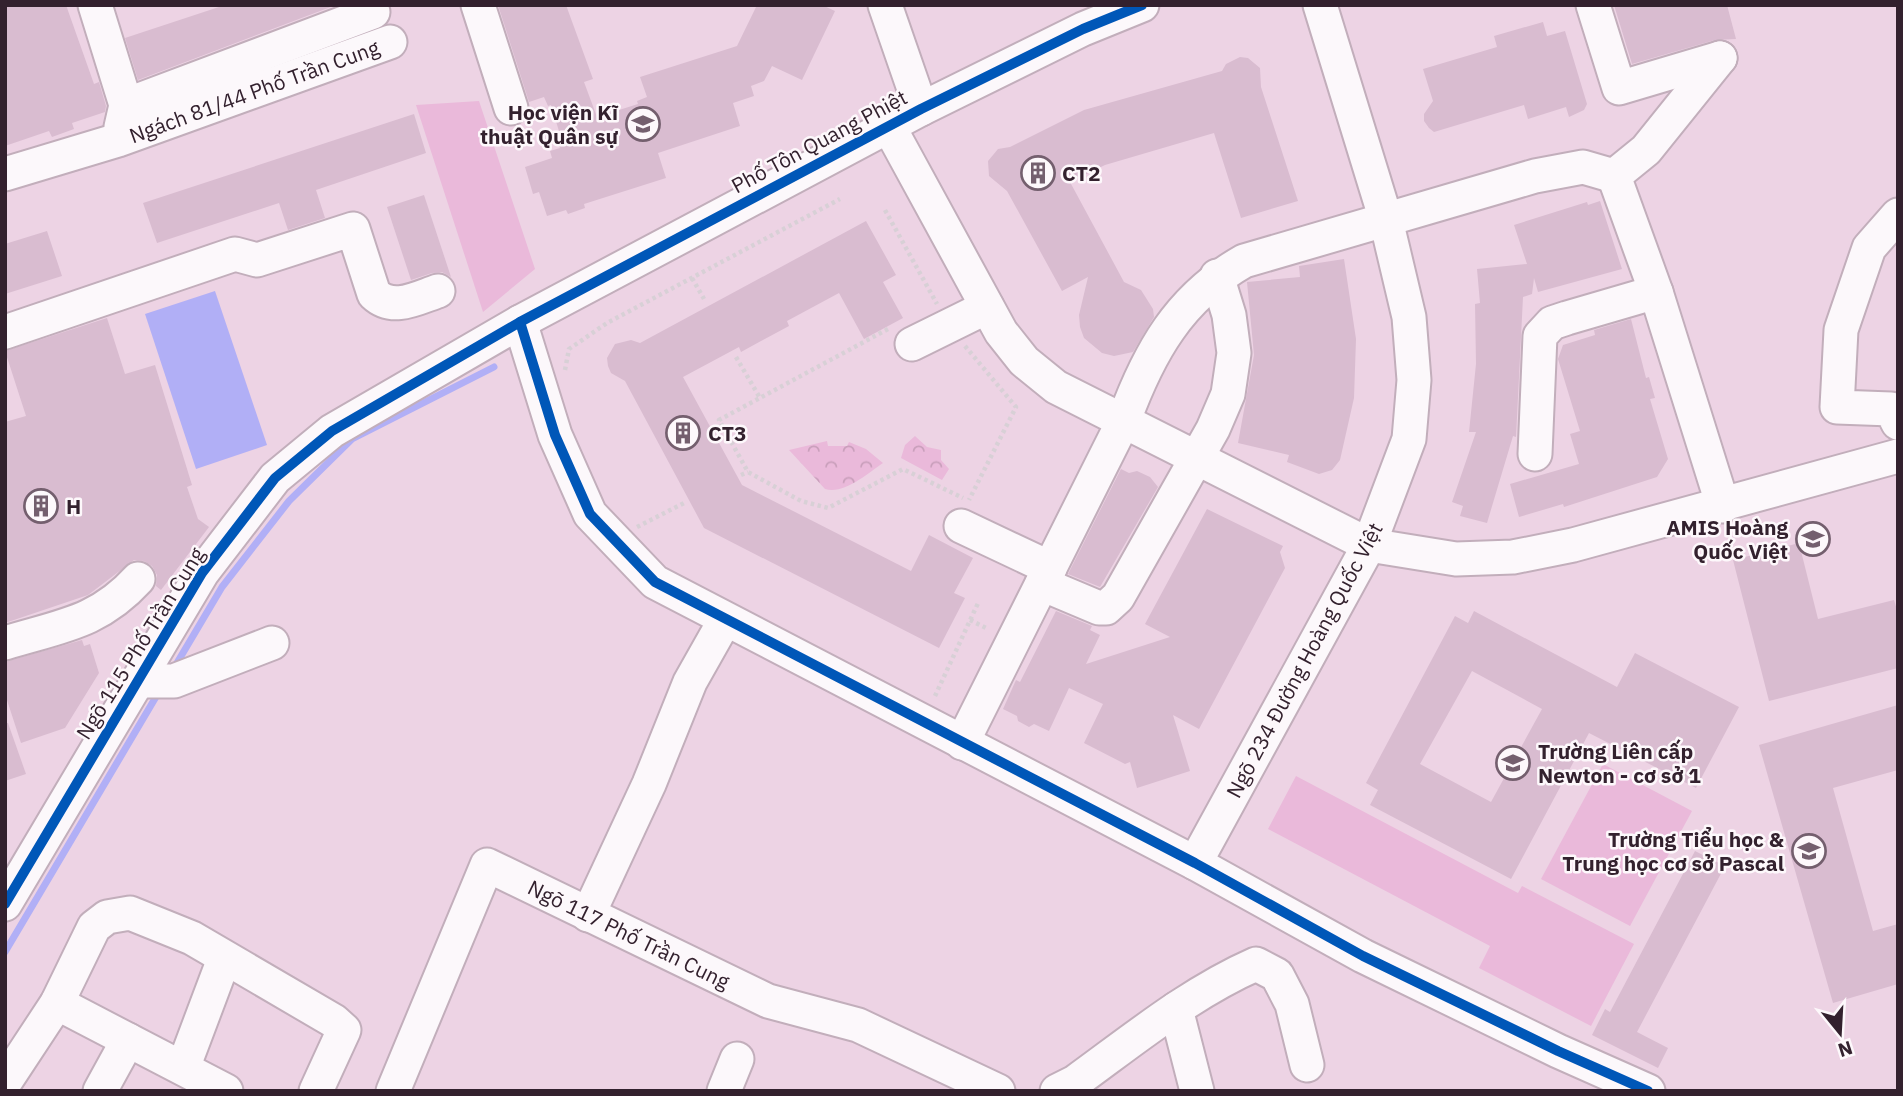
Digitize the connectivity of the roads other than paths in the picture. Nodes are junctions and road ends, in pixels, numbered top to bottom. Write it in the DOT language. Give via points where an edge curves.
graph roads {
  1 [pos="96,5"];
  2 [pos="478,5"];
  3 [pos="885,5"];
  4 [pos="1142,5"];
  5 [pos="1320,5"];
  6 [pos="1593,5"];
  7 [pos="373,12"];
  8 [pos="390,42"];
  9 [pos="126,105"];
  10 [pos="511,108"];
  11 [pos="920,108"];
  12 [pos="888,125"];
  13 [pos="118,140"];
  14 [pos="5,174"];
  15 [pos="1615,176"];
  16 [pos="1898,215"];
  17 [pos="1386,220"];
  18 [pos="1217,276"];
  19 [pos="438,291"];
  20 [pos="1656,292"];
  21 [pos="987,307"];
  22 [pos="520,322"];
  23 [pos="5,332"];
  24 [pos="906,333"];
  25 [pos="1125,420"];
  26 [pos="1898,423"];
  27 [pos="1535,454"];
  28 [pos="1898,456"];
  29 [pos="1195,457"];
  30 [pos="1723,506"];
  31 [pos="961,526"];
  32 [pos="1369,545"];
  33 [pos="1046,576"];
  34 [pos="138,579"];
  35 [pos="725,620"];
  36 [pos="5,643"];
  37 [pos="272,643"];
  38 [pos="156,681"];
  39 [pos="962,744"];
  40 [pos="1195,863"];
  41 [pos="5,904"];
  42 [pos="588,915"];
  43 [pos="224,959"];
  44 [pos="57,1003"];
  45 [pos="1176,1009"];
  46 [pos="128,1040"];
  47 [pos="737,1059"];
  48 [pos="1307,1065"];
  49 [pos="5,1082"];
  50 [pos="200,1082"];
  51 [pos="1071,1088"];
  52 [pos="1643,1090"];
  53 [pos="100,1091"];
  54 [pos="316,1091"];
  55 [pos="393,1091"];
  56 [pos="724,1091"];
  57 [pos="998,1091"];
  58 [pos="1197,1091"];
  1 -- 9 [label="street"];
  2 -- 10 [label="street"];
  3 -- 11 [label="street"];
  4 -- 11 [label="street, Phố Tôn Quang Phiệt"];
  5 -- 17 [label="street, Ngõ 234 Đường Hoàng Quốc Việt"];
  6 -- 15 [label="street" via="1619,88 1720,58 1646,150"];
  7 -- 9 [label="street"];
  8 -- 13 [label="street, Ngách 81/44 Phố Trần Cung"];
  9 -- 13 [label="street"];
  11 -- 12 [label="street, Phố Tôn Quang Phiệt"];
  12 -- 21 [label="street"];
  12 -- 22 [label="street, Phố Tôn Quang Phiệt"];
  13 -- 14 [label="street, Ngách 81/44 Phố Trần Cung"];
  15 -- 17 [label="street" via="1583,167 1535,176"];
  15 -- 20 [label="street"];
  16 -- 26 [label="street" via="1869,248 1841,330 1836,407 1891,409"];
  17 -- 18 [label="street" via="1244,261"];
  17 -- 32 [label="street, Ngõ 234 Đường Hoàng Quốc Việt" via="1409,317 1414,380 1409,439"];
  18 -- 25 [label="street" via="1189,302 1144,365"];
  18 -- 29 [label="street" via="1229,315 1234,352 1231,377 1213,429"];
  19 -- 23 [label="street" via="395,304 382,301 374,294 353,229 257,260 235,254"];
  20 -- 27 [label="street" via="1567,317 1552,323 1540,336"];
  20 -- 30 [label="street"];
  21 -- 24 [label="street" via="936,312"];
  21 -- 25 [label="street" via="1024,361 1056,387"];
  22 -- 35 [label="street" via="555,435 590,514 655,582"];
  22 -- 38 [label="street, Ngõ 115 Phố Trần Cung" via="332,430 275,478 202,573"];
  25 -- 29 [label="street"];
  25 -- 33 [label="street"];
  28 -- 30 [label="street"];
  29 -- 32 [label="street"];
  29 -- 33 [label="street" via="1113,604 1099,608"];
  30 -- 32 [label="street" via="1513,557 1456,559"];
  31 -- 33 [label="street"];
  32 -- 40 [label="street, Ngõ 234 Đường Hoàng Quốc Việt"];
  33 -- 39 [label="street"];
  34 -- 36 [label="street" via="117,602 93,616"];
  35 -- 39 [label="street"];
  35 -- 42 [label="street" via="690,682 649,785"];
  37 -- 38 [label="street"];
  38 -- 41 [label="street, Ngõ 115 Phố Trần Cung"];
  39 -- 40 [label="street"];
  40 -- 52 [label="street" via="1363,956"];
  42 -- 55 [label="street, Ngõ 117 Phố Trần Cung" via="487,865"];
  42 -- 57 [label="street, Ngõ 117 Phố Trần Cung" via="768,1001 858,1026"];
  43 -- 44 [label="street" via="192,938 130,913 107,917 94,926"];
  43 -- 50 [label="street"];
  43 -- 54 [label="street" via="344,1030"];
  44 -- 46 [label="street"];
  44 -- 49 [label="street"];
  45 -- 48 [label="street" via="1256,964 1277,975 1292,1004"];
  45 -- 51 [label="street"];
  45 -- 58 [label="street"];
  46 -- 50 [label="street"];
  46 -- 53 [label="street"];
  47 -- 56 [label="street"];
}
